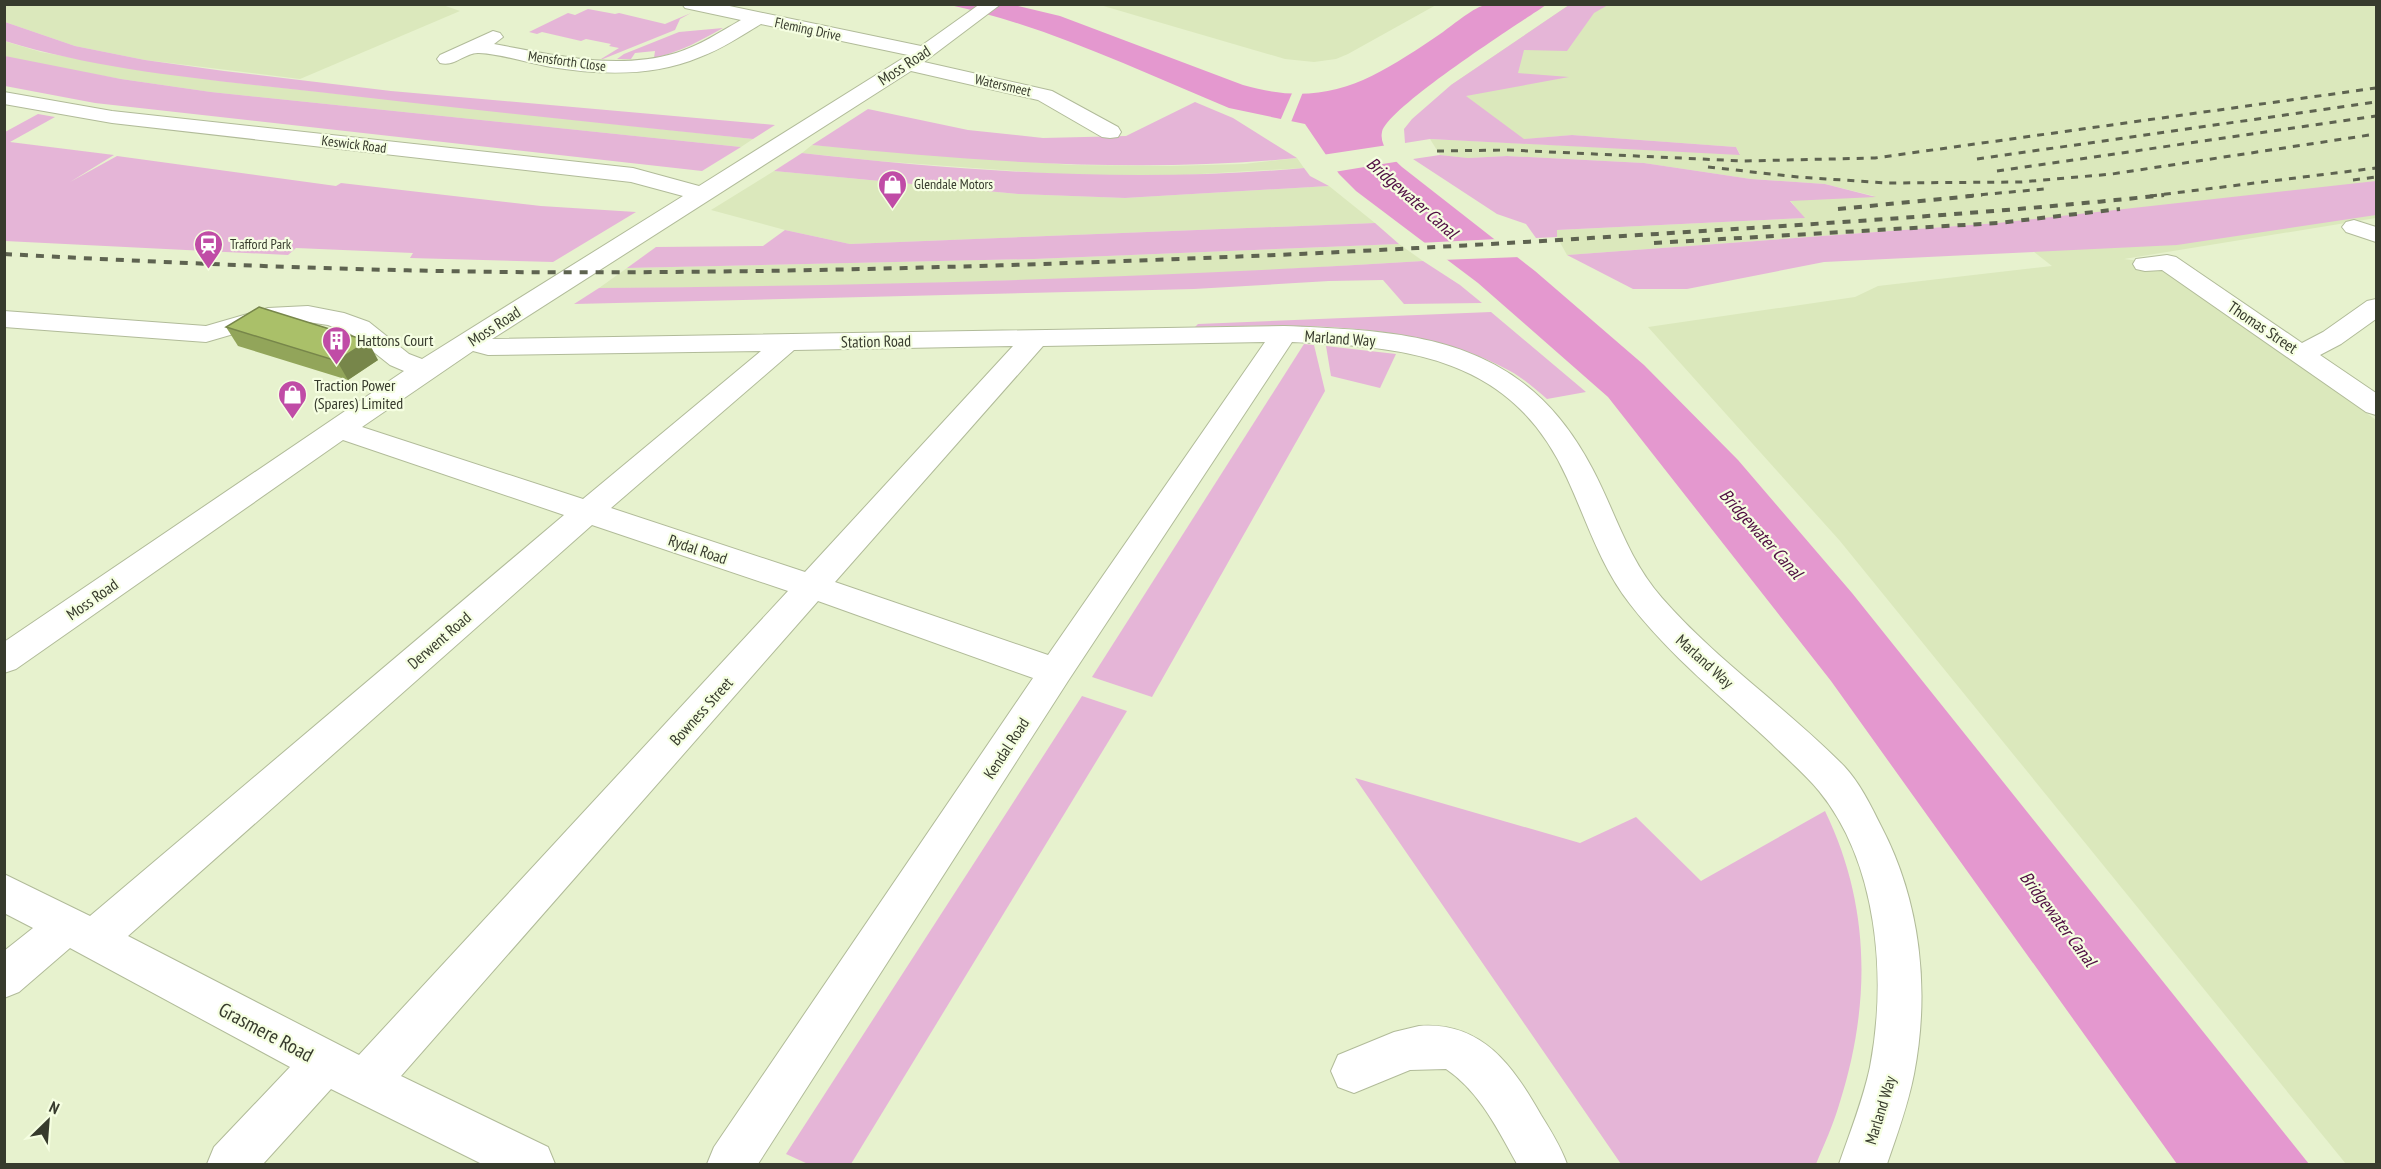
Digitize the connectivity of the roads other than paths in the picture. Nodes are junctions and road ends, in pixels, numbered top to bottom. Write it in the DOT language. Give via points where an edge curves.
graph roads {
  1 [pos="691,4"];
  2 [pos="992,4"];
  3 [pos="758,18"];
  4 [pos="500,34"];
  5 [pos="473,46"];
  6 [pos="447,59"];
  7 [pos="916,59"];
  8 [pos="4,98"];
  9 [pos="1073,130"];
  10 [pos="701,194"];
  11 [pos="2354,227"];
  12 [pos="2376,235"];
  13 [pos="2145,264"];
  14 [pos="2376,307"];
  15 [pos="4,319"];
  16 [pos="1284,334"];
  17 [pos="1035,339"];
  18 [pos="469,342"];
  19 [pos="786,343"];
  20 [pos="2302,352"];
  21 [pos="426,369"];
  22 [pos="2376,406"];
  23 [pos="340,429"];
  24 [pos="586,512"];
  25 [pos="811,588"];
  26 [pos="4,660"];
  27 [pos="1056,672"];
  28 [pos="4,892"];
  29 [pos="80,933"];
  30 [pos="4,978"];
  31 [pos="324,1062"];
  32 [pos="1354,1071"];
  33 [pos="365,1082"];
  34 [pos="231,1164"];
  35 [pos="531,1164"];
  36 [pos="731,1164"];
  37 [pos="1543,1164"];
  38 [pos="1863,1164"];
  1 -- 3 [label="street, Fleming Drive"];
  2 -- 7 [label="street, Moss Road"];
  3 -- 5 [label="street, Mensforth Close" via="698,51 635,67 593,66"];
  3 -- 7 [label="street, Fleming Drive"];
  4 -- 5 [label="street"];
  5 -- 6 [label="street"];
  7 -- 9 [label="street, Watersmeet" via="1045,95 1101,127"];
  7 -- 10 [label="street, Moss Road"];
  8 -- 10 [label="street, Keswick Road" via="112,117 633,175"];
  10 -- 18 [label="street, Moss Road"];
  11 -- 12 [label="street"];
  13 -- 20 [label="street, Thomas Street" via="2168,262"];
  14 -- 20 [label="street" via="2331,338"];
  15 -- 21 [label="street" via="40,314 206,334 274,315 310,314 360,328 406,363"];
  16 -- 17 [label="street, Station Road"];
  16 -- 27 [label="street, Kendal Road"];
  16 -- 38 [label="street, Marland Way" via="1348,337 1437,351 1472,363 1510,384 1538,407 1577,466 1614,553 1647,604 1673,633 1810,757 1850,803 1878,863 1893,915 1899,958 1899,1027 1893,1064"];
  17 -- 19 [label="street, Station Road"];
  17 -- 25 [label="street, Bowness Street"];
  18 -- 19 [label="street, Station Road" via="488,347"];
  18 -- 21 [label="street, Moss Road"];
  19 -- 24 [label="street, Derwent Road"];
  20 -- 22 [label="street, Thomas Street"];
  21 -- 23 [label="street, Moss Road"];
  23 -- 24 [label="street, Rydal Road"];
  23 -- 26 [label="street, Moss Road"];
  24 -- 25 [label="street, Rydal Road"];
  24 -- 29 [label="street, Derwent Road"];
  25 -- 27 [label="street, Rydal Road"];
  25 -- 33 [label="street, Bowness Street"];
  27 -- 36 [label="street, Kendal Road"];
  28 -- 29 [label="street, Grasmere Road"];
  29 -- 30 [label="street, Derwent Road"];
  29 -- 31 [label="street, Grasmere Road"];
  31 -- 33 [label="street, Grasmere Road"];
  31 -- 34 [label="street"];
  32 -- 37 [label="street" via="1392,1053 1418,1047 1458,1051 1491,1079"];
  33 -- 35 [label="street, Grasmere Road"];
}
